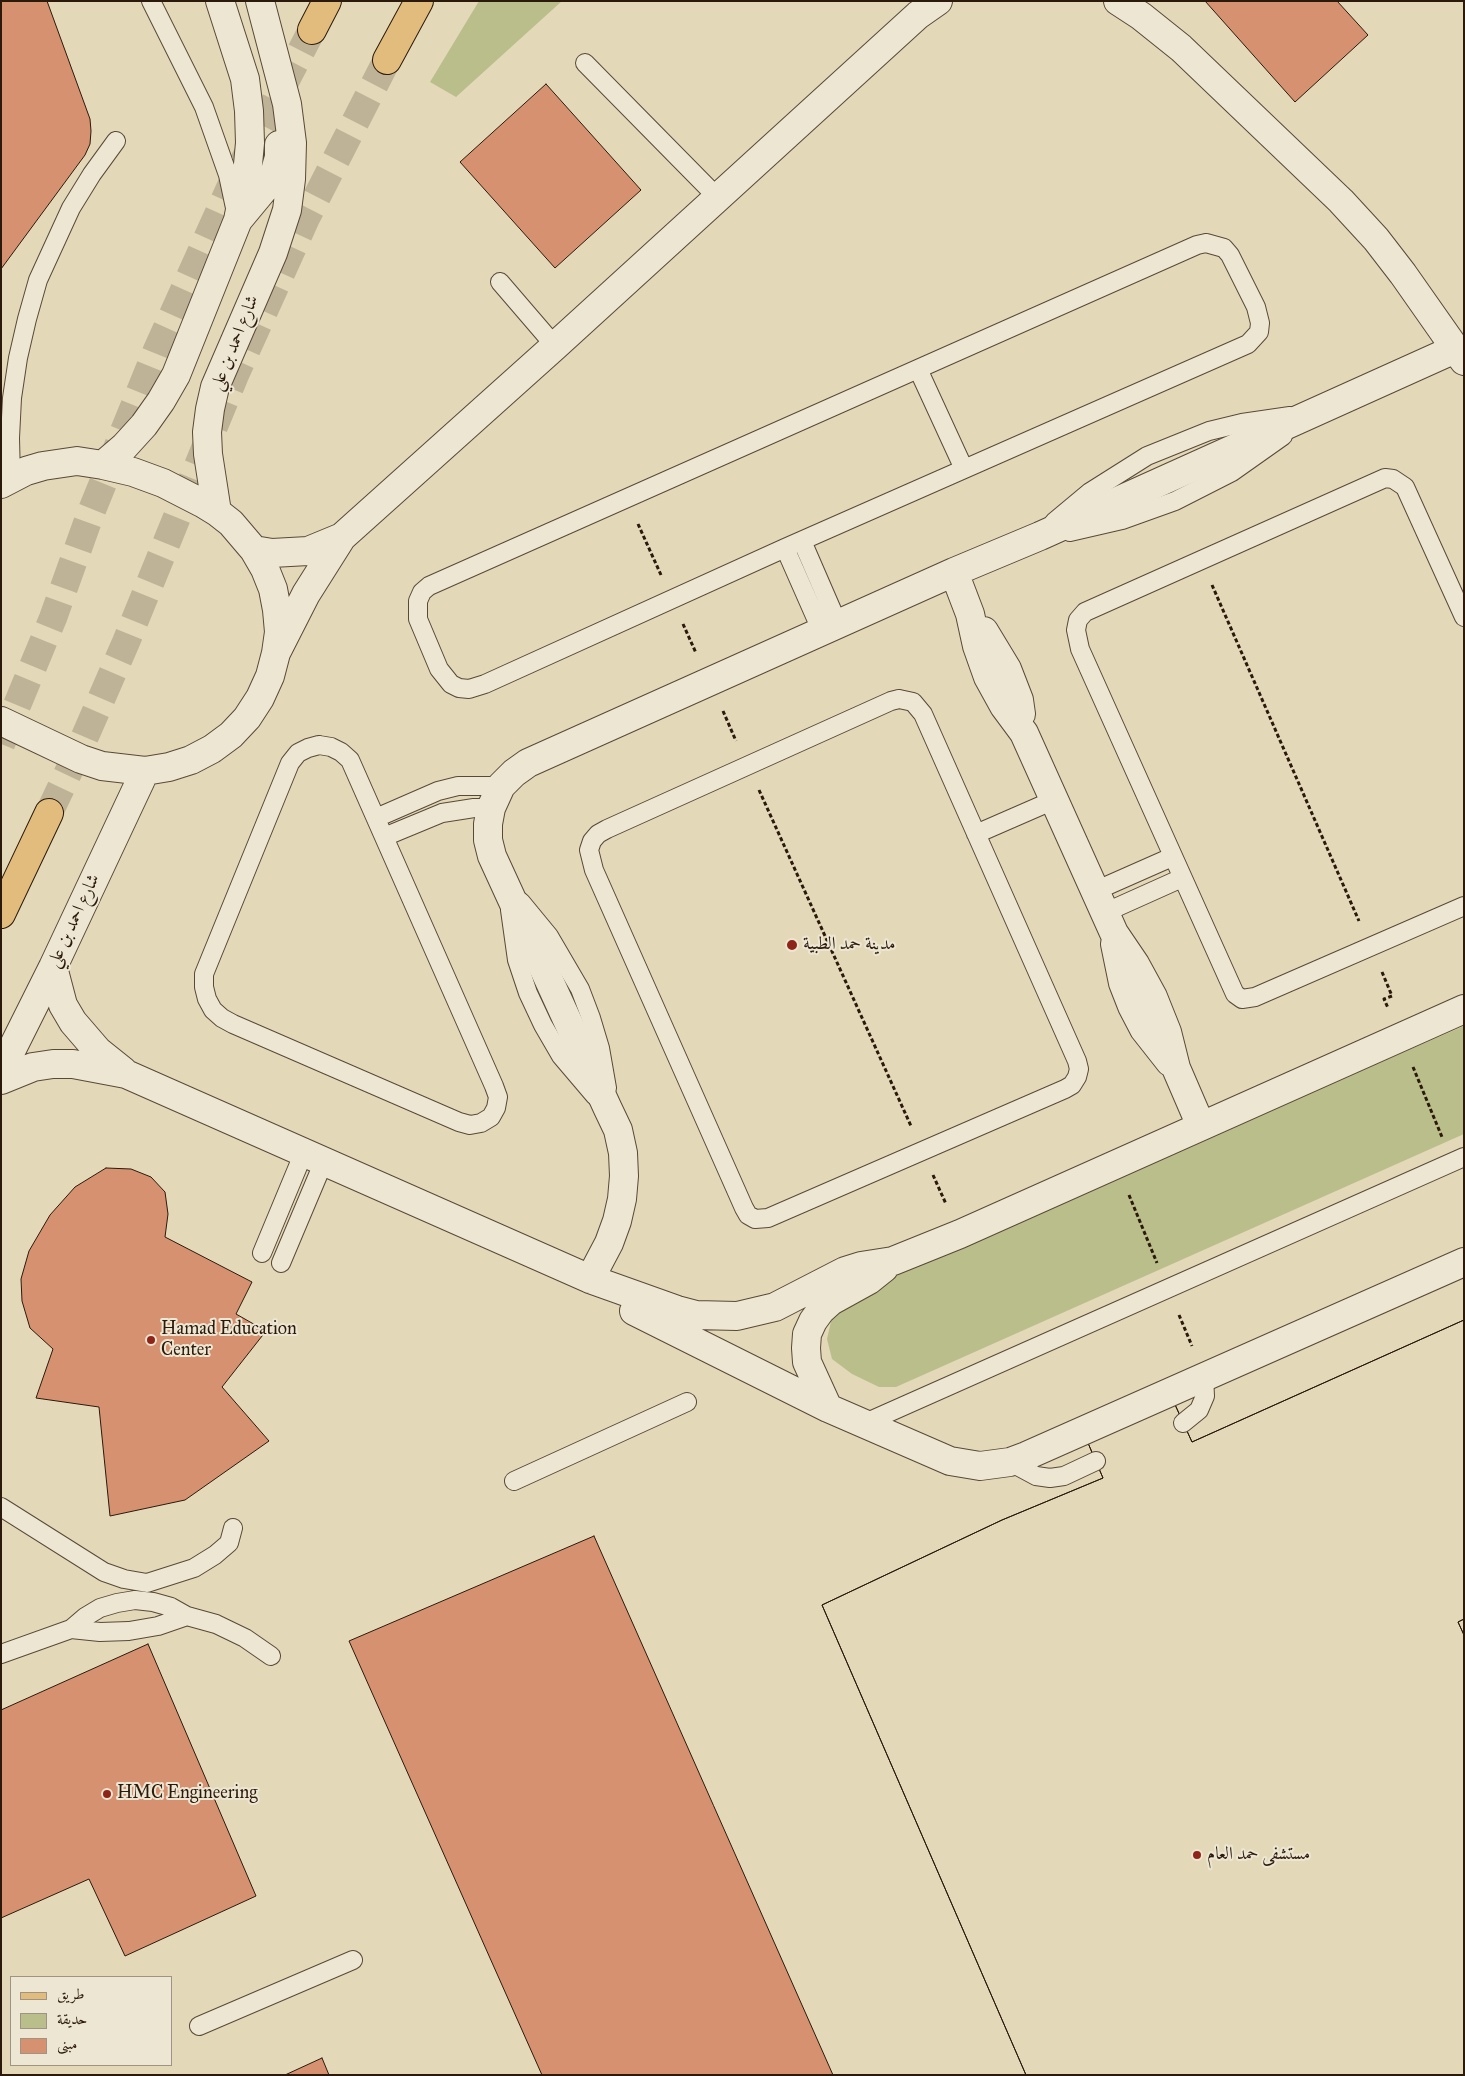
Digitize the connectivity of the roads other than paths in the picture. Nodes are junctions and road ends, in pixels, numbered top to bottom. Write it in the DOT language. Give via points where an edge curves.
graph roads {
  1 [pos="151,1"];
  2 [pos="220,1"];
  3 [pos="244,1"];
  4 [pos="260,1"];
  5 [pos="327,1"];
  6 [pos="419,1"];
  7 [pos="938,1"];
  8 [pos="1118,1"];
  9 [pos="312,30"];
  10 [pos="387,60"];
  11 [pos="585,63"];
  12 [pos="116,141"];
  13 [pos="282,179"];
  14 [pos="718,198"];
  15 [pos="238,220"];
  16 [pos="500,282"];
  17 [pos="554,346"];
  18 [pos="1459,355"];
  19 [pos="918,369"];
  20 [pos="102,464"];
  21 [pos="964,470"];
  22 [pos="6,481"];
  23 [pos="217,512"];
  24 [pos="342,537"];
  25 [pos="802,541"];
  26 [pos="785,548"];
  27 [pos="254,550"];
  28 [pos="954,572"];
  29 [pos="1464,617"];
  30 [pos="830,628"];
  31 [pos="276,653"];
  32 [pos="1,721"];
  33 [pos="145,770"];
  34 [pos="496,797"];
  35 [pos="1054,800"];
  36 [pos="49,813"];
  37 [pos="376,818"];
  38 [pos="976,834"];
  39 [pos="384,837"];
  40 [pos="1172,857"];
  41 [pos="1182,878"];
  42 [pos="1464,906"];
  43 [pos="1104,912"];
  44 [pos="1,914"];
  45 [pos="52,967"];
  46 [pos="1464,1009"];
  47 [pos="1,1071"];
  48 [pos="126,1074"];
  49 [pos="1,1080"];
  50 [pos="1201,1126"];
  51 [pos="314,1157"];
  52 [pos="1458,1159"];
  53 [pos="262,1253"];
  54 [pos="893,1261"];
  55 [pos="1464,1262"];
  56 [pos="281,1264"];
  57 [pos="590,1279"];
  58 [pos="1204,1377"];
  59 [pos="687,1402"];
  60 [pos="828,1408"];
  61 [pos="1183,1423"];
  62 [pos="863,1424"];
  63 [pos="1096,1461"];
  64 [pos="1010,1462"];
  65 [pos="514,1481"];
  66 [pos="1,1507"];
  67 [pos="233,1528"];
  68 [pos="187,1616"];
  69 [pos="71,1629"];
  70 [pos="1,1654"];
  71 [pos="271,1656"];
  72 [pos="353,1960"];
  73 [pos="199,2026"];
  1 -- 15 [label="lane" via="204,107 228,175"];
  2 -- 15 [label="street" via="245,79 249,111 247,175"];
  3 -- 13 [label="street" via="267,71 280,128"];
  4 -- 13 [label="street" via="288,104 292,143"];
  5 -- 9 [label="main road"];
  6 -- 10 [label="main road"];
  7 -- 14 [label="street" via="918,15"];
  8 -- 18 [label="street" via="1181,48 1341,201 1403,274"];
  11 -- 14 [label="lane"];
  12 -- 22 [label="lane" via="71,208 38,280 23,335 12,398"];
  13 -- 15 [label="street"];
  13 -- 23 [label="street, شارع احمد بن علي" via="286,210 276,246 215,387 210,409 208,454"];
  14 -- 17 [label="street"];
  15 -- 20 [label="street" via="176,375 144,425 124,447"];
  16 -- 17 [label="lane"];
  17 -- 24 [label="street"];
  18 -- 28 [label="street" via="1308,415"];
  19 -- 21 [label="lane"];
  19 -- 21 [label="lane" via="1206,243 1224,248 1230,255 1256,307 1259,332 1248,344"];
  19 -- 26 [label="lane" via="429,586 418,601 418,619 439,669 451,684 469,689"];
  20 -- 22 [label="street" via="60,462 34,468"];
  20 -- 23 [label="street" via="163,483"];
  21 -- 25 [label="lane"];
  23 -- 27 [label="street"];
  24 -- 27 [label="street" via="308,551"];
  24 -- 31 [label="street" via="306,594"];
  25 -- 26 [label="lane"];
  25 -- 30 [label="lane"];
  26 -- 30 [label="lane"];
  27 -- 31 [label="street" via="273,589 277,610"];
  28 -- 30 [label="street"];
  28 -- 35 [label="street" via="970,614 991,640 1007,669 1019,700 1024,733"];
  29 -- 40 [label="lane" via="1406,487 1393,479 1378,480 1085,612 1078,620 1076,630 1080,649"];
  30 -- 34 [label="street" via="528,763 514,774"];
  31 -- 33 [label="street" via="260,698 248,718 231,735 191,760"];
  32 -- 33 [label="street" via="102,766"];
  33 -- 45 [label="street, شارع احمد بن علي"];
  34 -- 37 [label="lane" via="458,786 438,790"];
  34 -- 39 [label="lane" via="474,808 442,813"];
  34 -- 57 [label="street" via="488,840 492,856 618,1130 623,1153 624,1176 617,1222"];
  35 -- 38 [label="lane"];
  35 -- 43 [label="street"];
  36 -- 44 [label="main road"];
  37 -- 39 [label="lane"];
  37 -- 39 [label="lane" via="350,760 341,752 331,746 319,745 298,753 290,763 204,974 207,999 213,1010 233,1024 459,1122 470,1125 482,1123 491,1117 498,1097"];
  38 -- 38 [label="lane" via="923,714 906,700 891,701 598,834 592,841 589,850 594,870 748,1215 755,1219 768,1218 1064,1089 1077,1077 1077,1061"];
  40 -- 41 [label="lane"];
  40 -- 43 [label="lane"];
  41 -- 42 [label="lane" via="1230,986 1242,999 1255,997"];
  41 -- 43 [label="lane"];
  43 -- 50 [label="street" via="1153,997 1167,1032 1176,1068"];
  45 -- 47 [label="street, شارع احمد بن علي"];
  45 -- 48 [label="street" via="63,1005 73,1022 98,1051"];
  46 -- 50 [label="street"];
  48 -- 49 [label="street" via="73,1064 53,1064 33,1067"];
  48 -- 51 [label="street"];
  50 -- 54 [label="street"];
  51 -- 53 [label="lane"];
  51 -- 56 [label="lane"];
  51 -- 57 [label="street"];
  52 -- 62 [label="lane"];
  54 -- 57 [label="street" via="845,1271 775,1307 737,1316 706,1316 677,1310"];
  54 -- 60 [label="street" via="869,1280 831,1301 821,1310 807,1334 806,1348 812,1377"];
  55 -- 58 [label="street"];
  57 -- 60 [label="street" via="624,1306"];
  58 -- 61 [label="lane" via="1205,1396 1199,1410"];
  58 -- 64 [label="street"];
  59 -- 65 [label="lane"];
  60 -- 62 [label="street"];
  62 -- 64 [label="street" via="957,1463 980,1466"];
  63 -- 64 [label="lane" via="1064,1476 1050,1478 1036,1476"];
  66 -- 67 [label="lane" via="104,1572 124,1580 147,1583 194,1568 215,1556 228,1543"];
  68 -- 69 [label="lane" via="130,1631"];
  68 -- 69 [label="lane" via="171,1607 135,1600 100,1608"];
  68 -- 71 [label="lane" via="216,1624"];
  69 -- 70 [label="lane"];
  72 -- 73 [label="lane"];
}
